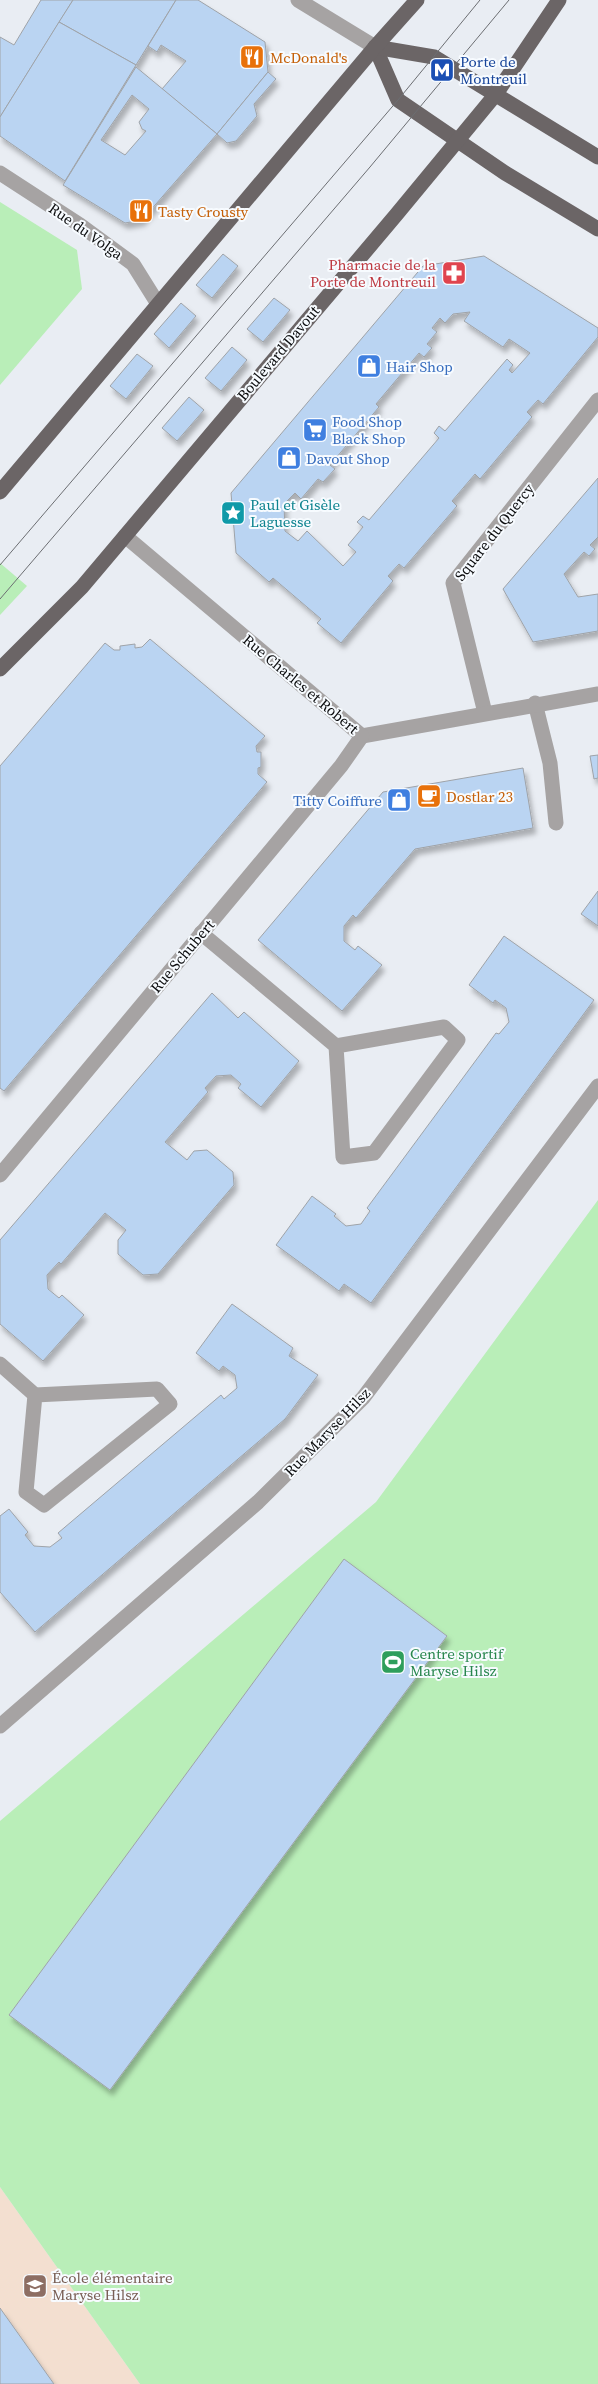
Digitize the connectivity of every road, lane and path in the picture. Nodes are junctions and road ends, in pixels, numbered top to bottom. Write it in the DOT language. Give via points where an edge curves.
graph roads {
  1 [pos="298,0"];
  2 [pos="417,0"];
  3 [pos="559,0"];
  4 [pos="375,47"];
  5 [pos="496,94"];
  6 [pos="458,140"];
  7 [pos="598,157"];
  8 [pos="0,173"];
  9 [pos="598,229"];
  10 [pos="158,304"];
  11 [pos="598,400"];
  12 [pos="0,492"];
  13 [pos="125,536"];
  14 [pos="0,669"];
  15 [pos="598,694"];
  16 [pos="536,703"];
  17 [pos="485,713"];
  18 [pos="362,736"];
  19 [pos="556,823"];
  20 [pos="202,933"];
  21 [pos="336,1046"];
  22 [pos="598,1086"];
  23 [pos="0,1175"];
  24 [pos="0,1364"];
  25 [pos="35,1395"];
  26 [pos="0,1726"];
  1 -- 4 [label="street"];
  2 -- 4 [label="main road"];
  3 -- 5 [label="main road, Boulevard Davout"];
  4 -- 5 [label="main road" via="434,57"];
  4 -- 6 [label="main road" via="398,100"];
  4 -- 10 [label="main road"];
  5 -- 6 [label="main road, Boulevard Davout"];
  5 -- 7 [label="main road"];
  6 -- 9 [label="main road" via="505,173"];
  6 -- 13 [label="main road, Boulevard Davout"];
  8 -- 10 [label="street, Rue du Volga" via="134,264"];
  10 -- 12 [label="main road"];
  11 -- 17 [label="street, Square du Quercy" via="453,583"];
  13 -- 14 [label="main road, Boulevard Davout" via="65,607"];
  13 -- 18 [label="street, Rue Charles et Robert"];
  15 -- 16 [label="street, Rue Charles et Robert"];
  16 -- 17 [label="street, Rue Charles et Robert"];
  16 -- 19 [label="street" via="550,763"];
  17 -- 18 [label="street, Rue Charles et Robert"];
  18 -- 20 [label="street, Rue Schubert" via="341,766"];
  20 -- 21 [label="street"];
  20 -- 23 [label="street, Rue Schubert"];
  21 -- 21 [label="street" via="444,1027 458,1040 374,1153 343,1157"];
  22 -- 26 [label="street, Rue Maryse Hilsz" via="363,1398 258,1502"];
  24 -- 25 [label="street"];
  25 -- 25 [label="street" via="157,1389 170,1404 44,1505 26,1492"];
}
